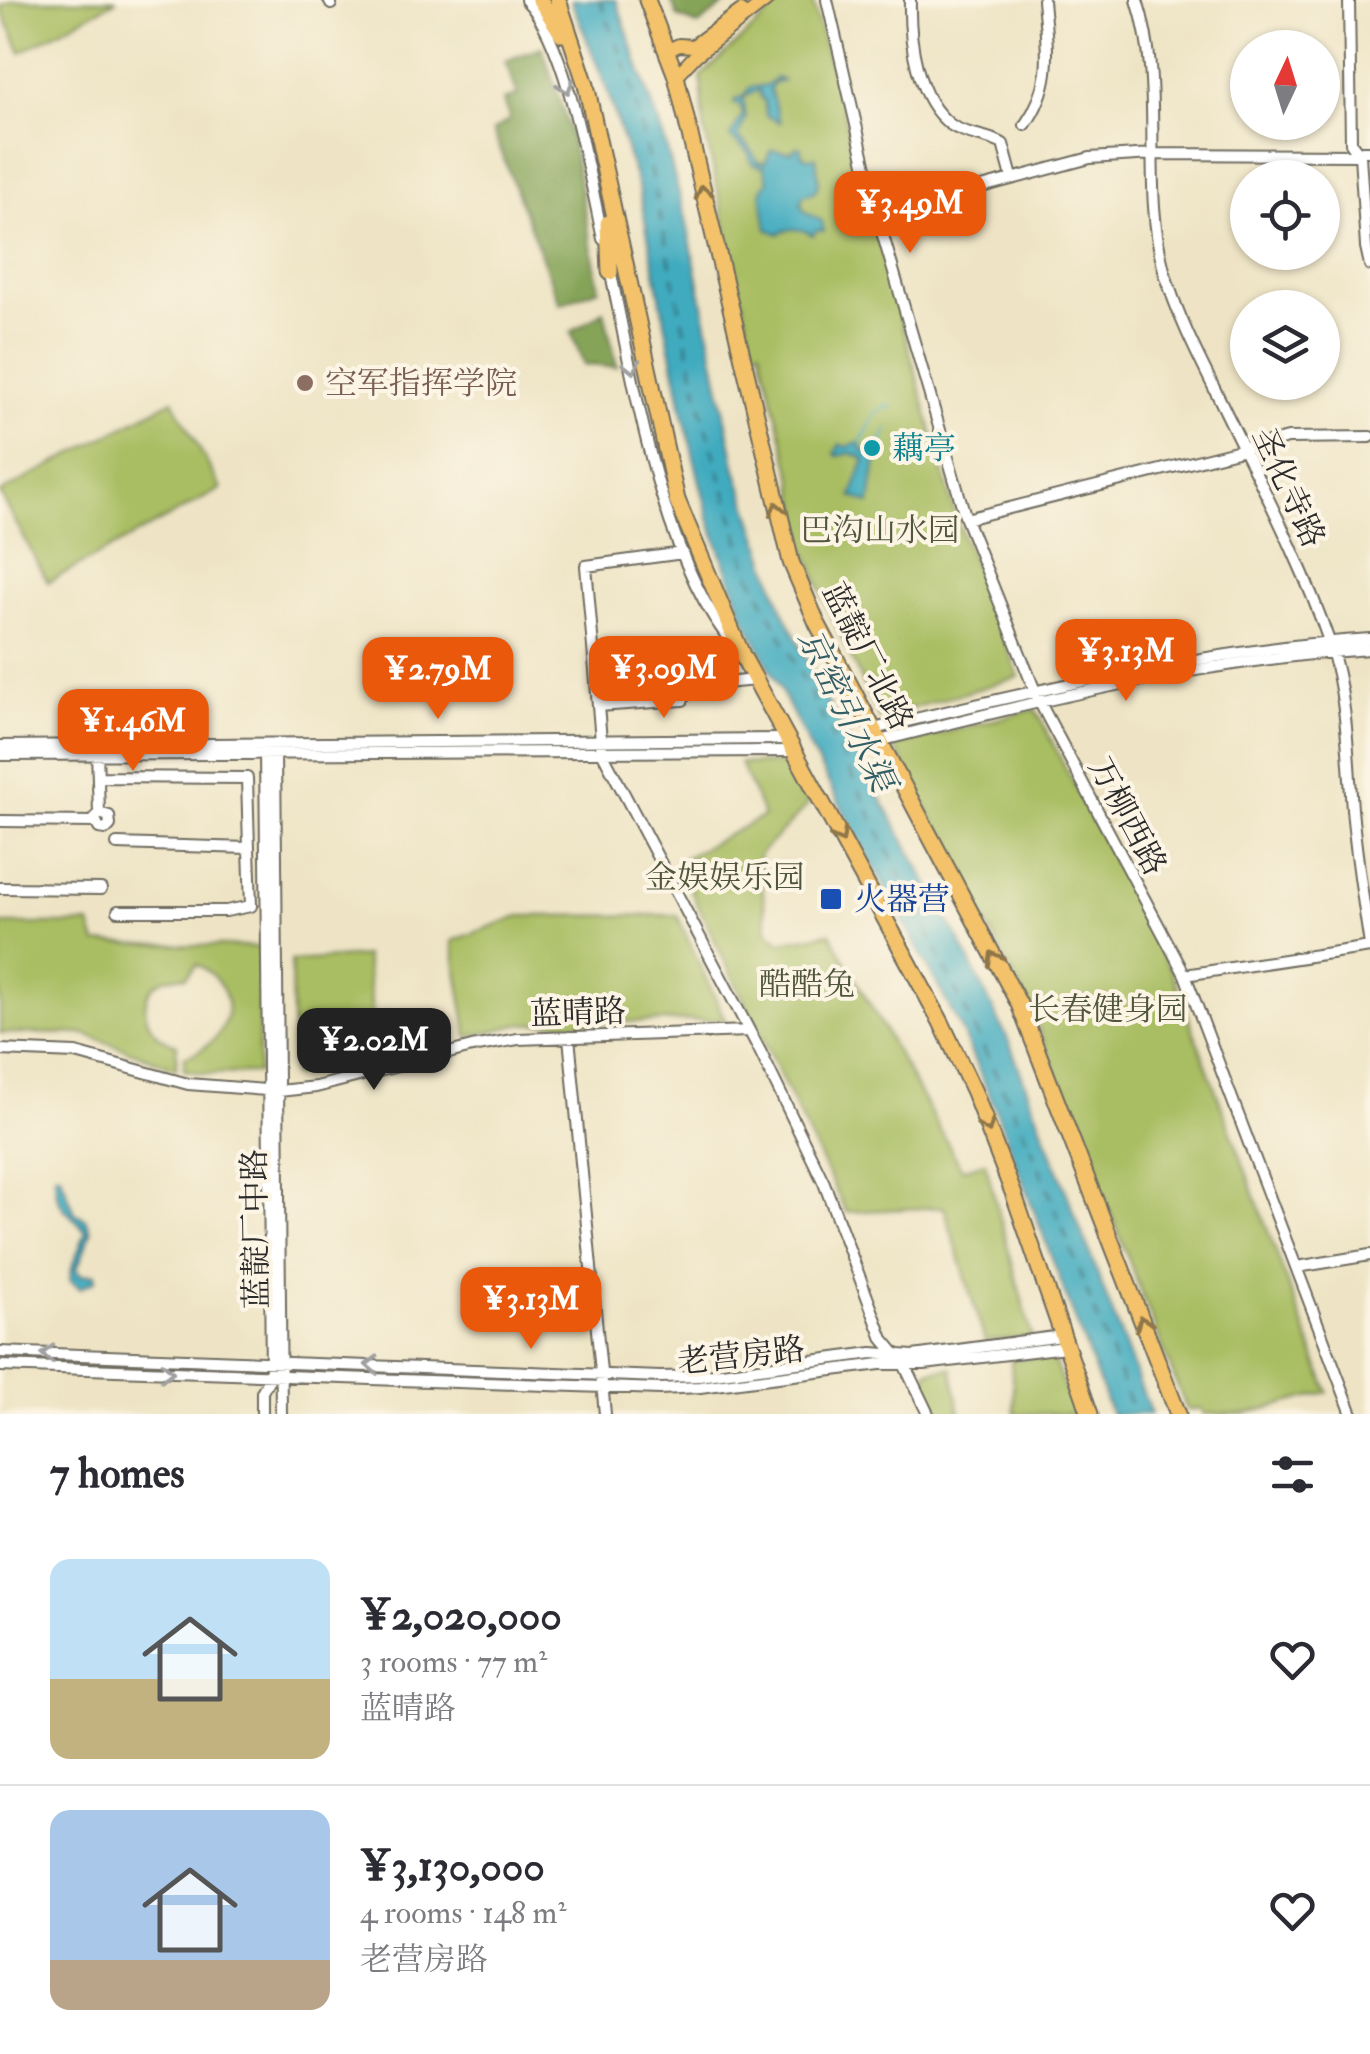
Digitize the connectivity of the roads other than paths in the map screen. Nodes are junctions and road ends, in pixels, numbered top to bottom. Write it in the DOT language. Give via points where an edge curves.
graph roads {
  1 [pos="526,0"];
  2 [pos="540,0"];
  3 [pos="558,0"];
  4 [pos="647,0"];
  5 [pos="755,0"];
  6 [pos="768,0"];
  7 [pos="827,0"];
  8 [pos="910,0"];
  9 [pos="1043,0"];
  10 [pos="1137,0"];
  11 [pos="1349,0"];
  12 [pos="666,51"];
  13 [pos="676,76"];
  14 [pos="586,85"];
  15 [pos="1025,125"];
  16 [pos="1365,153"];
  17 [pos="1152,154"];
  18 [pos="1012,177"];
  19 [pos="605,180"];
  20 [pos="877,215"];
  21 [pos="1370,264"];
  22 [pos="610,272"];
  23 [pos="1370,437"];
  24 [pos="1243,448"];
  25 [pos="966,519"];
  26 [pos="683,553"];
  27 [pos="1370,639"];
  28 [pos="1330,646"];
  29 [pos="1370,648"];
  30 [pos="742,655"];
  31 [pos="756,680"];
  32 [pos="1038,695"];
  33 [pos="598,706"];
  34 [pos="876,735"];
  35 [pos="790,745"];
  36 [pos="0,746"];
  37 [pos="602,746"];
  38 [pos="270,749"];
  39 [pos="96,750"];
  40 [pos="0,755"];
  41 [pos="99,777"];
  42 [pos="0,822"];
  43 [pos="117,844"];
  44 [pos="249,848"];
  45 [pos="0,888"];
  46 [pos="101,890"];
  47 [pos="252,893"];
  48 [pos="272,894"];
  49 [pos="118,910"];
  50 [pos="1370,946"];
  51 [pos="1185,975"];
  52 [pos="749,1032"];
  53 [pos="568,1037"];
  54 [pos="0,1050"];
  55 [pos="274,1092"];
  56 [pos="1370,1256"];
  57 [pos="1297,1267"];
  58 [pos="1064,1342"];
  59 [pos="0,1352"];
  60 [pos="900,1359"];
  61 [pos="276,1361"];
  62 [pos="0,1366"];
  63 [pos="276,1375"];
  64 [pos="602,1381"];
  65 [pos="262,1414"];
  66 [pos="281,1414"];
  67 [pos="605,1414"];
  68 [pos="928,1414"];
  69 [pos="1090,1414"];
  70 [pos="1178,1414"];
  71 [pos="1352,1414"];
  1 -- 22 [label="street, one-way" via="550,35 571,102"];
  2 -- 14 [label="highway"];
  3 -- 14 [label="highway"];
  4 -- 12 [label="highway, 蓝靛厂北路"];
  5 -- 12 [label="main road" via="693,46"];
  6 -- 13 [label="main road"];
  7 -- 20 [label="street, 万柳西路"];
  8 -- 18 [label="street" via="912,48 925,90 955,128 1002,144"];
  9 -- 15 [label="street" via="1045,86"];
  10 -- 17 [label="street, 圣化寺路" via="1152,61"];
  11 -- 16 [label="street" via="1350,142"];
  12 -- 13 [label="highway, 蓝靛厂北路"];
  34 -- 13 [label="highway, 蓝靛厂北路, one-way" via="792,562"];
  14 -- 19 [label="highway"];
  16 -- 17 [label="street"];
  16 -- 21 [label="street"];
  17 -- 18 [label="street" via="1090,158"];
  17 -- 24 [label="street, 圣化寺路" via="1152,200 1166,275"];
  18 -- 20 [label="street"];
  19 -- 22 [label="highway"];
  19 -- 30 [label="highway" via="678,500"];
  20 -- 25 [label="street, 万柳西路"];
  22 -- 26 [label="street, one-way" via="654,468"];
  23 -- 24 [label="street" via="1288,438"];
  24 -- 25 [label="street"];
  24 -- 28 [label="street, 圣化寺路"];
  25 -- 32 [label="street, 万柳西路"];
  26 -- 30 [label="street" via="715,623"];
  26 -- 33 [label="street" via="586,566"];
  27 -- 28 [label="street"];
  28 -- 29 [label="street"];
  28 -- 32 [label="street"];
  28 -- 50 [label="street, 圣化寺路"];
  30 -- 31 [label="highway"];
  31 -- 33 [label="street" via="682,687 683,700"];
  31 -- 35 [label="highway"];
  32 -- 34 [label="street"];
  32 -- 51 [label="street, 万柳西路"];
  33 -- 37 [label="street"];
  70 -- 34 [label="highway, 蓝靛厂北路, one-way" via="1019,1004"];
  35 -- 37 [label="street"];
  35 -- 58 [label="highway, one-way" via="974,1092"];
  36 -- 39 [label="street"];
  37 -- 38 [label="street"];
  37 -- 52 [label="street"];
  38 -- 39 [label="street"];
  38 -- 48 [label="street, 蓝靛厂中路"];
  39 -- 40 [label="street"];
  39 -- 41 [label="street"];
  41 -- 42 [label="street" via="97,818"];
  41 -- 44 [label="street" via="247,778"];
  43 -- 44 [label="street"];
  44 -- 47 [label="street"];
  45 -- 46 [label="street"];
  47 -- 48 [label="street"];
  47 -- 49 [label="street" via="250,906 226,911"];
  48 -- 55 [label="street, 蓝靛厂中路"];
  50 -- 51 [label="street"];
  51 -- 57 [label="street, 万柳西路"];
  52 -- 53 [label="street, 蓝晴路"];
  52 -- 60 [label="street" via="824,1182 883,1340"];
  53 -- 55 [label="street, 蓝晴路" via="518,1039"];
  53 -- 64 [label="street"];
  54 -- 55 [label="street, 蓝晴路" via="76,1053 188,1084"];
  55 -- 61 [label="street, 蓝靛厂中路"];
  56 -- 57 [label="street"];
  57 -- 71 [label="street, 万柳西路"];
  58 -- 60 [label="street, 老营房路"];
  58 -- 69 [label="highway"];
  61 -- 59 [label="street, 老营房路, one-way"];
  60 -- 64 [label="street, 老营房路" via="872,1352 699,1376"];
  60 -- 68 [label="street"];
  61 -- 63 [label="street, 蓝靛厂中路"];
  64 -- 61 [label="street, 老营房路, one-way"];
  62 -- 63 [label="street, 老营房路, one-way"];
  63 -- 64 [label="street, 老营房路"];
  63 -- 65 [label="street, 蓝靛厂中路" via="262,1392"];
  63 -- 66 [label="street, 蓝靛厂中路"];
  64 -- 67 [label="street"];
}
